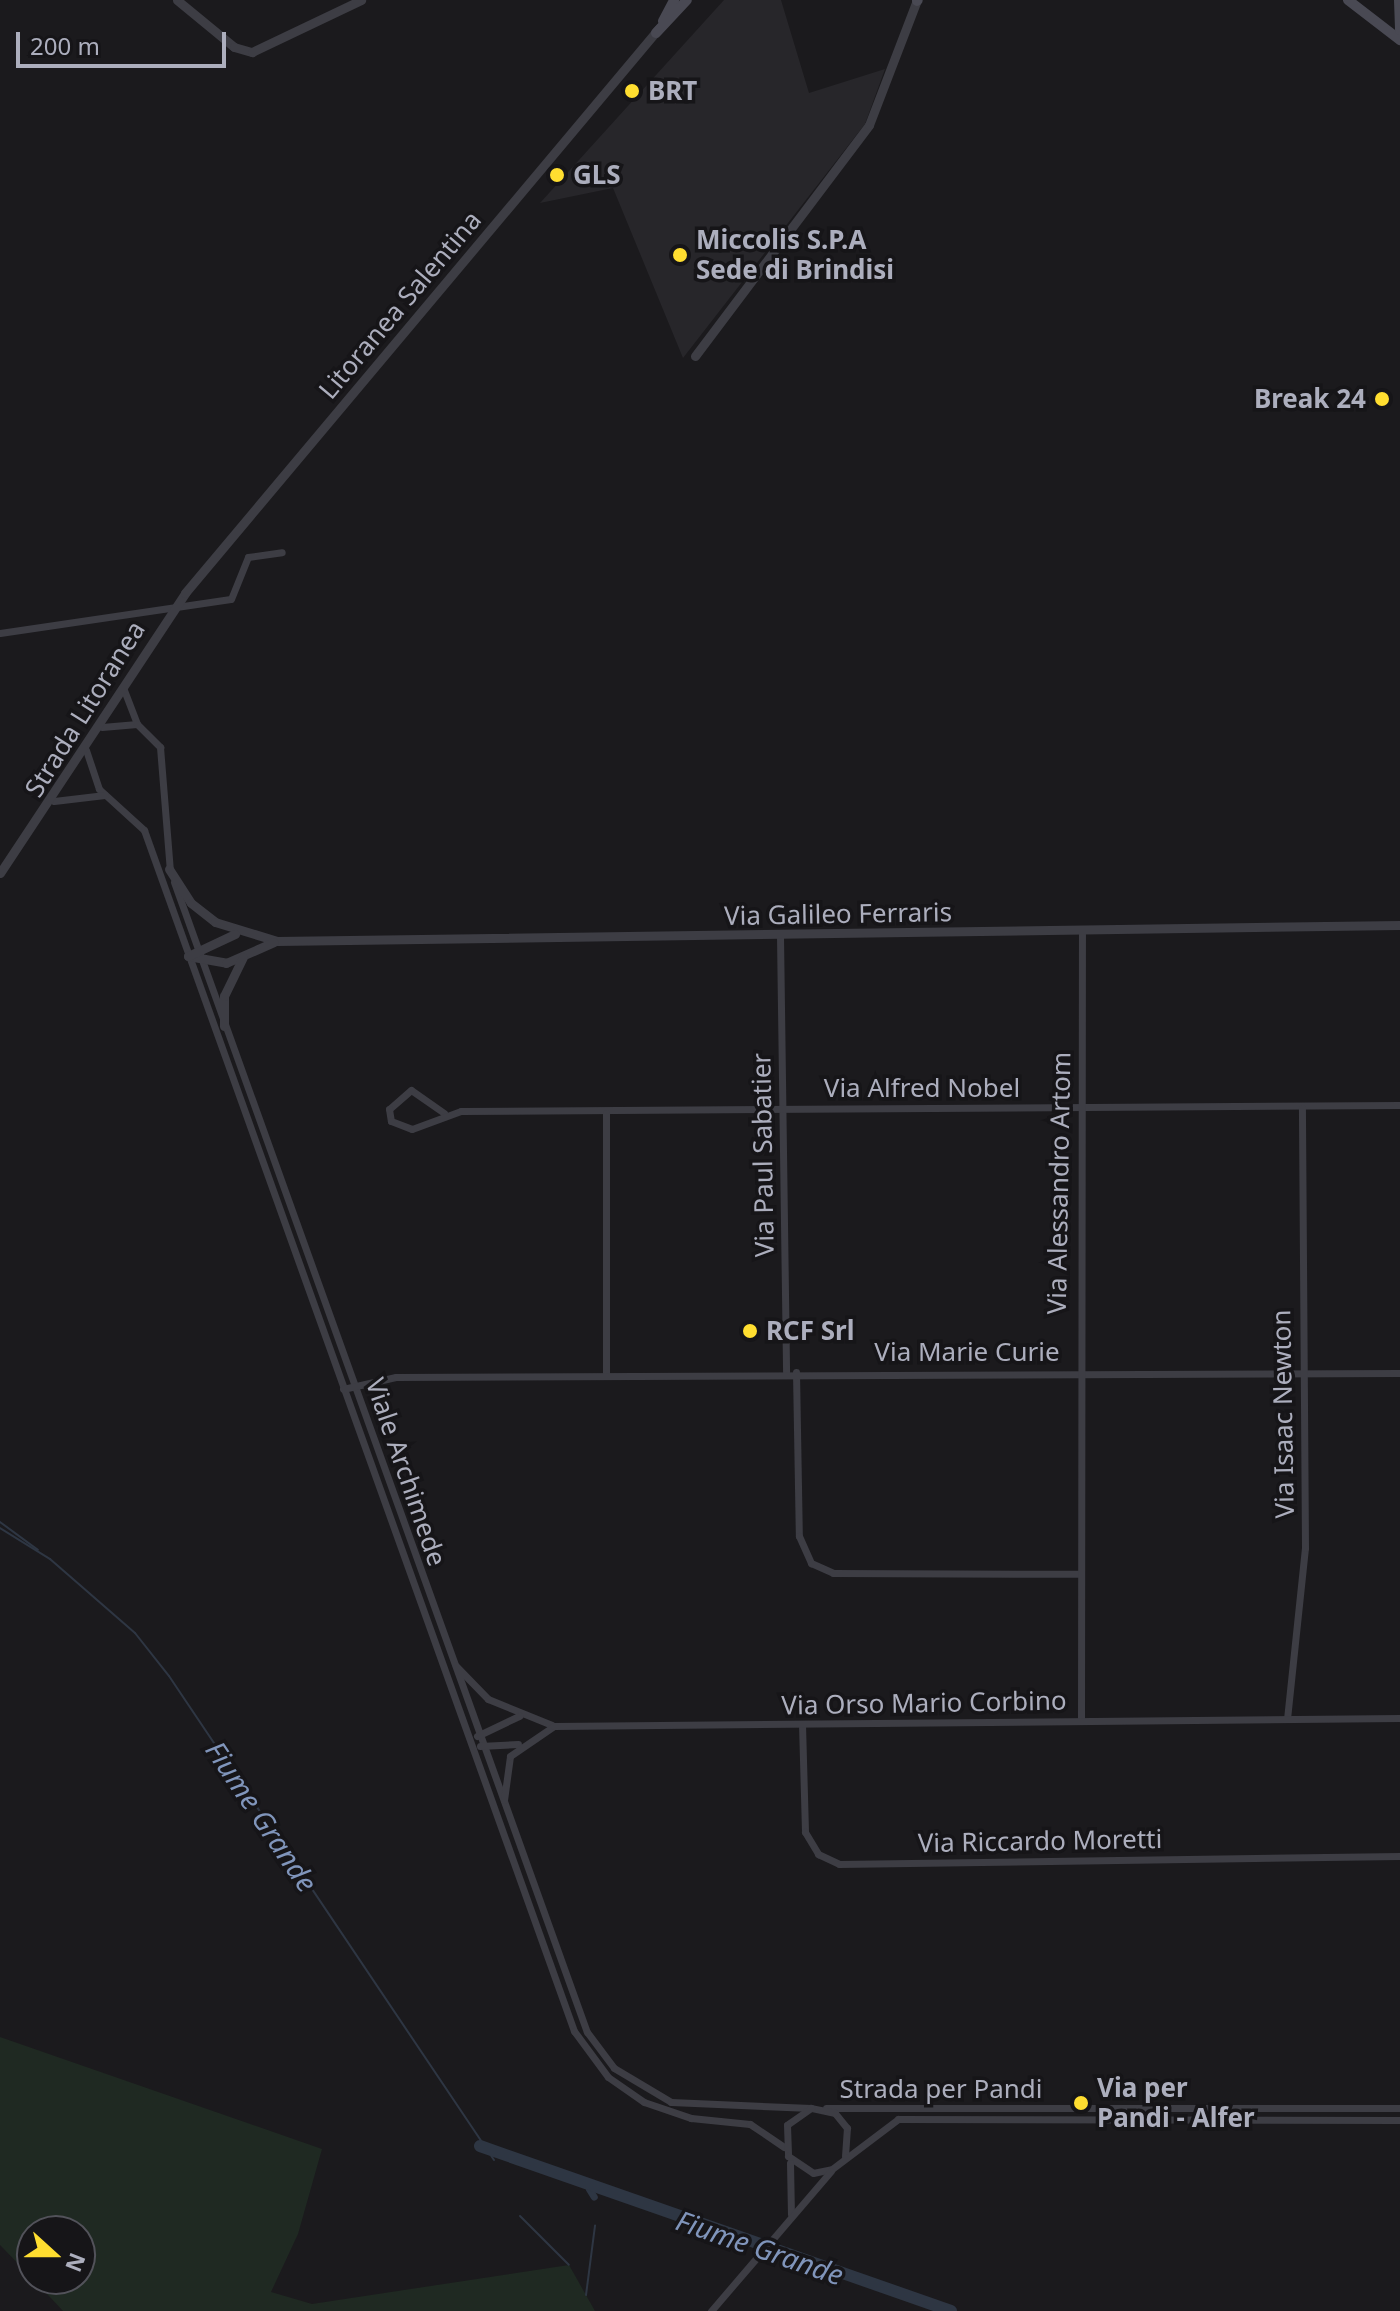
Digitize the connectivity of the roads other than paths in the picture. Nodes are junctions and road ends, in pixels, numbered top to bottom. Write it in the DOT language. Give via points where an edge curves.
graph roads {
  1 [pos="177,0"];
  2 [pos="361,0"];
  3 [pos="674,0"];
  4 [pos="685,0"];
  5 [pos="918,0"];
  6 [pos="1348,0"];
  7 [pos="1399,0"];
  8 [pos="1400,30"];
  9 [pos="656,33"];
  10 [pos="1400,40"];
  11 [pos="695,356"];
  12 [pos="282,552"];
  13 [pos="177,605"];
  14 [pos="0,633"];
  15 [pos="124,690"];
  16 [pos="137,724"];
  17 [pos="102,727"];
  18 [pos="86,750"];
  19 [pos="105,795"];
  20 [pos="54,801"];
  21 [pos="169,869"];
  22 [pos="0,873"];
  23 [pos="1400,925"];
  24 [pos="1082,933"];
  25 [pos="235,934"];
  26 [pos="780,936"];
  27 [pos="277,941"];
  28 [pos="200,955"];
  29 [pos="188,956"];
  30 [pos="243,957"];
  31 [pos="224,1026"];
  32 [pos="1400,1105"];
  33 [pos="782,1108"];
  34 [pos="1302,1108"];
  35 [pos="1080,1109"];
  36 [pos="444,1113"];
  37 [pos="606,1113"];
  38 [pos="786,1372"];
  39 [pos="796,1372"];
  40 [pos="1077,1372"];
  41 [pos="1400,1373"];
  42 [pos="1302,1375"];
  43 [pos="606,1376"];
  44 [pos="355,1386"];
  45 [pos="343,1389"];
  46 [pos="1080,1574"];
  47 [pos="449,1654"];
  48 [pos="521,1716"];
  49 [pos="1400,1718"];
  50 [pos="1287,1719"];
  51 [pos="1081,1721"];
  52 [pos="802,1724"];
  53 [pos="554,1726"];
  54 [pos="478,1735"];
  55 [pos="520,1743"];
  56 [pos="470,1745"];
  57 [pos="482,1746"];
  58 [pos="504,1806"];
  59 [pos="1400,1856"];
  60 [pos="815,2108"];
  61 [pos="1400,2108"];
  62 [pos="1400,2120"];
  63 [pos="784,2147"];
  64 [pos="788,2156"];
  65 [pos="845,2156"];
  66 [pos="832,2169"];
  67 [pos="788,2219"];
  68 [pos="711,2311"];
  1 -- 2 [label="street" via="234,47 252,52"];
  3 -- 9 [label="main road"];
  4 -- 9 [label="main road"];
  5 -- 11 [label="street" via="869,125"];
  6 -- 10 [label="main road"];
  7 -- 8 [label="main road"];
  9 -- 13 [label="street, Litoranea Salentina"];
  12 -- 13 [label="street" via="248,557 231,599"];
  13 -- 14 [label="street"];
  13 -- 15 [label="street, Strada Litoranea"];
  15 -- 16 [label="street, Viale Archimede"];
  15 -- 17 [label="street, Strada Litoranea"];
  16 -- 17 [label="street"];
  16 -- 21 [label="street, Viale Archimede" via="155,738 163,761 161,823"];
  17 -- 18 [label="street, Strada Litoranea"];
  18 -- 19 [label="street, Viale Archimede" via="88,774"];
  18 -- 20 [label="street, Strada Litoranea"];
  19 -- 20 [label="street"];
  19 -- 29 [label="street, Viale Archimede" via="144,830"];
  20 -- 22 [label="street, Strada Litoranea"];
  21 -- 25 [label="street, Via Galileo Ferraris" via="191,903"];
  21 -- 28 [label="street, Viale Archimede"];
  23 -- 24 [label="street, Via Galileo Ferraris"];
  24 -- 26 [label="street, Via Galileo Ferraris"];
  24 -- 35 [label="street, Via Alessandro Artom"];
  25 -- 27 [label="street, Via Galileo Ferraris"];
  25 -- 28 [label="street"];
  26 -- 27 [label="street, Via Galileo Ferraris"];
  26 -- 33 [label="street, Via Paul Sabatier"];
  27 -- 30 [label="street, Via Galileo Ferraris"];
  28 -- 29 [label="street, Via Galileo Ferraris"];
  28 -- 30 [label="street, Via Galileo Ferraris"];
  28 -- 31 [label="street, Viale Archimede"];
  29 -- 45 [label="street, Viale Archimede"];
  30 -- 31 [label="street" via="224,996"];
  31 -- 44 [label="street, Viale Archimede"];
  32 -- 34 [label="street, Via Alfred Nobel"];
  33 -- 35 [label="street, Via Alfred Nobel"];
  33 -- 37 [label="street, Via Alfred Nobel"];
  33 -- 38 [label="street, Via Paul Sabatier"];
  34 -- 35 [label="street, Via Alfred Nobel"];
  34 -- 42 [label="street, Via Isaac Newton"];
  35 -- 40 [label="street, Via Alessandro Artom"];
  36 -- 36 [label="street, Via Alfred Nobel" via="424,1126 400,1129 389,1109 411,1090"];
  36 -- 37 [label="street, Via Alfred Nobel"];
  37 -- 43 [label="street"];
  38 -- 39 [label="street, Via Marie Curie"];
  38 -- 43 [label="street, Via Marie Curie"];
  39 -- 40 [label="street, Via Marie Curie"];
  39 -- 46 [label="street" via="799,1536 811,1563 833,1573"];
  40 -- 42 [label="street, Via Marie Curie"];
  40 -- 46 [label="street, Via Alessandro Artom"];
  41 -- 42 [label="street, Via Marie Curie"];
  42 -- 50 [label="street, Via Isaac Newton" via="1305,1548"];
  43 -- 44 [label="street, Via Marie Curie" via="396,1377"];
  44 -- 45 [label="street, Via Marie Curie"];
  44 -- 47 [label="street, Viale Archimede"];
  45 -- 56 [label="street, Viale Archimede"];
  46 -- 51 [label="street, Via Alessandro Artom"];
  47 -- 48 [label="street" via="473,1688"];
  47 -- 54 [label="street, Viale Archimede"];
  48 -- 53 [label="street"];
  48 -- 54 [label="street"];
  49 -- 50 [label="street, Via Orso Mario Corbino"];
  50 -- 51 [label="street, Via Orso Mario Corbino"];
  51 -- 52 [label="street, Via Orso Mario Corbino"];
  52 -- 53 [label="street, Via Orso Mario Corbino"];
  52 -- 59 [label="street, Via Riccardo Moretti" via="805,1832 818,1854 839,1864"];
  53 -- 55 [label="street, Via Orso Mario Corbino"];
  54 -- 56 [label="street"];
  54 -- 57 [label="street, Viale Archimede"];
  55 -- 57 [label="street"];
  55 -- 58 [label="street" via="507,1769"];
  56 -- 57 [label="street"];
  56 -- 63 [label="street, Viale Archimede" via="558,1991 591,2057 644,2102 691,2118 750,2124"];
  57 -- 58 [label="street, Viale Archimede"];
  58 -- 60 [label="street, Viale Archimede" via="569,1988 604,2058 636,2085 684,2105"];
  60 -- 61 [label="street, Strada per Pandi"];
  60 -- 63 [label="street, Strada per Pandi" via="787,2125"];
  60 -- 65 [label="street, Strada per Pandi" via="847,2128"];
  62 -- 65 [label="street, Strada per Pandi" via="898,2119"];
  63 -- 64 [label="street"];
  64 -- 66 [label="street" via="803,2170"];
  64 -- 67 [label="street" via="796,2195"];
  65 -- 66 [label="street, Strada per Pandi"];
  66 -- 67 [label="street, Strada per Pandi"];
  67 -- 68 [label="street, Strada per Pandi"];
}
